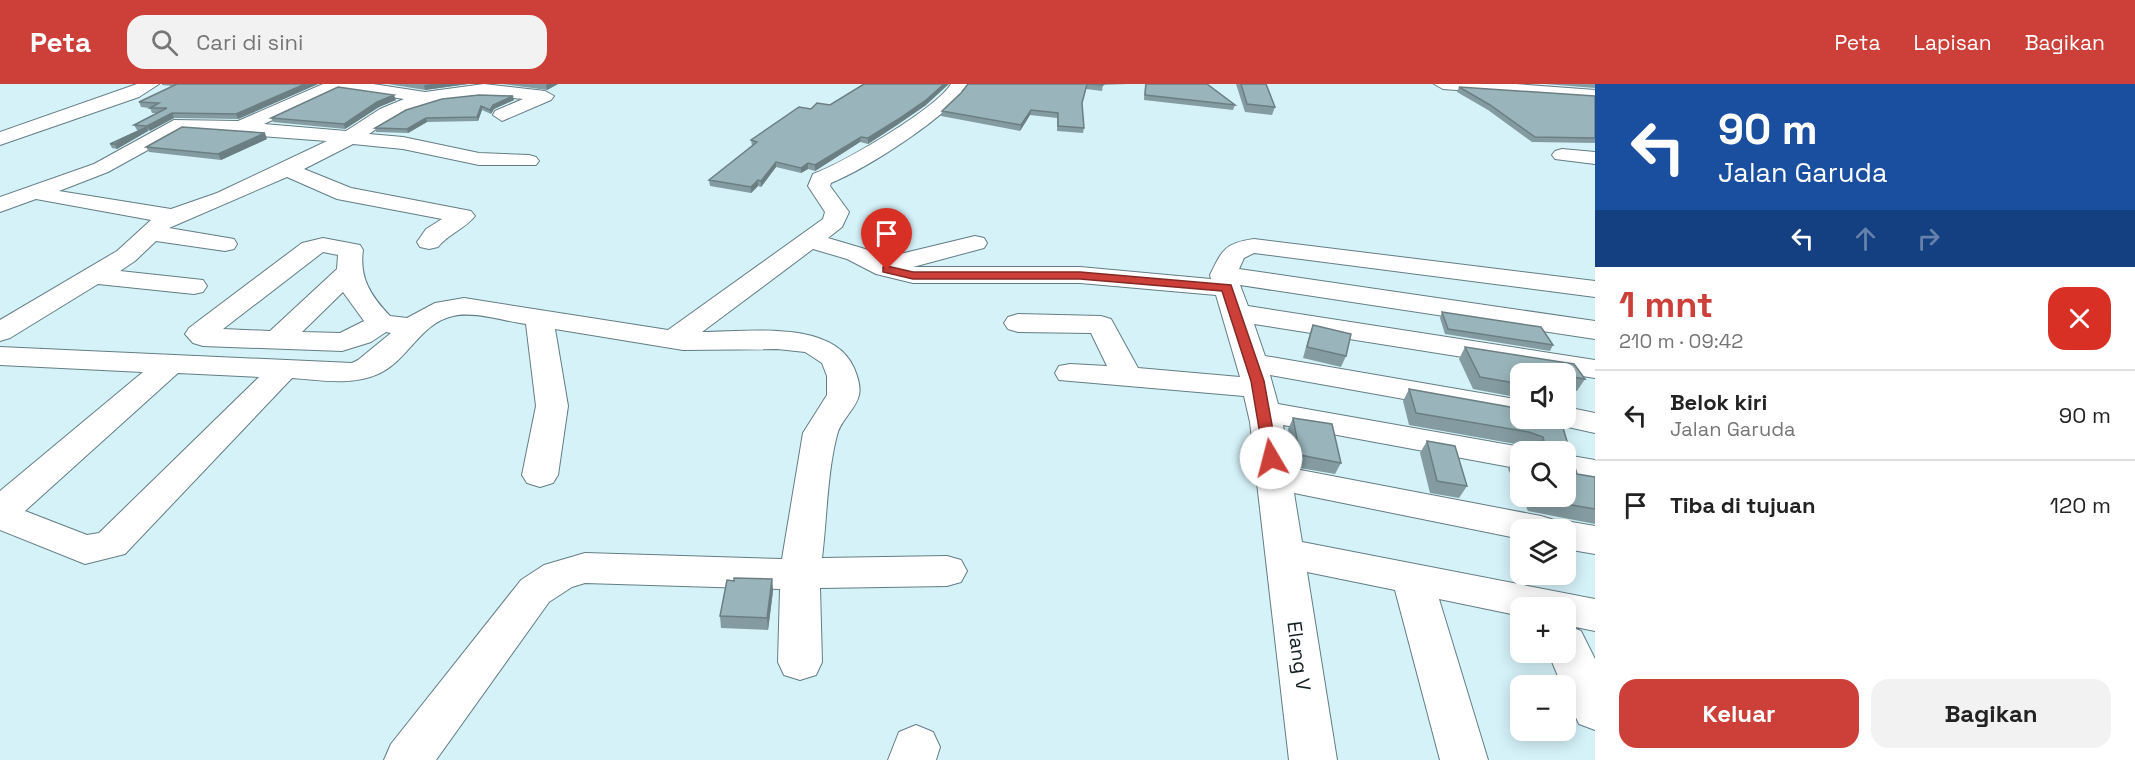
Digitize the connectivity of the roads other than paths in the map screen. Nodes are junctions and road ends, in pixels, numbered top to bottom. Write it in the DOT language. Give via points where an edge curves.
graph roads {
  1 [pos="150,84"];
  2 [pos="338,84"];
  3 [pos="960,84"];
  4 [pos="1450,84"];
  5 [pos="1496,88"];
  6 [pos="1595,95"];
  7 [pos="425,97"];
  8 [pos="922,99"];
  9 [pos="945,103"];
  10 [pos="1518,106"];
  11 [pos="502,115"];
  12 [pos="241,127"];
  13 [pos="78,129"];
  14 [pos="349,138"];
  15 [pos="0,141"];
  16 [pos="1562,155"];
  17 [pos="1595,158"];
  18 [pos="529,161"];
  19 [pos="287,169"];
  20 [pos="37,193"];
  21 [pos="0,205"];
  22 [pos="173,216"];
  23 [pos="151,233"];
  24 [pos="810,240"];
  25 [pos="429,242"];
  26 [pos="975,243"];
  27 [pos="225,244"];
  28 [pos="887,270"];
  29 [pos="350,271"];
  30 [pos="95,276"];
  31 [pos="1546,283"];
  32 [pos="194,286"];
  33 [pos="1595,289"];
  34 [pos="1229,292"];
  35 [pos="539,319"];
  36 [pos="1018,322"];
  37 [pos="381,323"];
  38 [pos="414,328"];
  39 [pos="1586,328"];
  40 [pos="2,329"];
  41 [pos="676,338"];
  42 [pos="281,354"];
  43 [pos="0,356"];
  44 [pos="1595,356"];
  45 [pos="173,362"];
  46 [pos="1595,369"];
  47 [pos="1070,373"];
  48 [pos="1126,377"];
  49 [pos="1258,387"];
  50 [pos="1510,409"];
  51 [pos="1576,419"];
  52 [pos="1595,423"];
  53 [pos="1510,455"];
  54 [pos="1576,468"];
  55 [pos="1595,472"];
  56 [pos="540,475"];
  57 [pos="1273,477"];
  58 [pos="1510,524"];
  59 [pos="1576,536"];
  60 [pos="1595,540"];
  61 [pos="1284,553"];
  62 [pos="947,571"];
  63 [pos="800,574"];
  64 [pos="1412,577"];
  65 [pos="1510,602"];
  66 [pos="1576,614"];
  67 [pos="1595,615"];
  68 [pos="1576,661"];
  69 [pos="800,662"];
  70 [pos="1595,710"];
  71 [pos="408,760"];
  72 [pos="1313,760"];
  73 [pos="1464,760"];
  1 -- 15 [label="street"];
  2 -- 7 [label="street"];
  2 -- 12 [label="street"];
  3 -- 9 [label="street"];
  4 -- 5 [label="street"];
  5 -- 6 [label="street"];
  5 -- 10 [label="street"];
  7 -- 11 [label="street" via="482,89 546,96"];
  7 -- 14 [label="street" via="387,113"];
  8 -- 9 [label="street"];
  9 -- 24 [label="street" via="849,168 821,179 819,186 837,218"];
  12 -- 14 [label="street"];
  12 -- 20 [label="street" via="181,124 101,168"];
  13 -- 15 [label="street" via="23,144"];
  14 -- 18 [label="street" via="410,144 479,159"];
  14 -- 19 [label="street"];
  16 -- 17 [label="street"];
  19 -- 22 [label="street" via="225,198"];
  19 -- 25 [label="street" via="345,194 463,216"];
  20 -- 21 [label="street"];
  20 -- 22 [label="street"];
  22 -- 23 [label="street"];
  23 -- 27 [label="street"];
  23 -- 30 [label="street" via="126,256"];
  24 -- 28 [label="street" via="856,254"];
  24 -- 41 [label="street"];
  26 -- 28 [label="street" via="905,260"];
  28 -- 34 [label="street" via="913,275 1080,276"];
  29 -- 37 [label="street" via="355,291"];
  29 -- 42 [label="street"];
  29 -- 42 [label="street" via="351,250 317,245 199,334"];
  30 -- 32 [label="street"];
  30 -- 40 [label="street"];
  31 -- 33 [label="street"];
  31 -- 34 [label="street" via="1254,246 1233,254"];
  31 -- 39 [label="street"];
  34 -- 39 [label="street"];
  34 -- 46 [label="street"];
  34 -- 49 [label="street, Elang V"];
  35 -- 38 [label="street" via="457,306 434,311"];
  35 -- 41 [label="street"];
  35 -- 56 [label="street" via="552,406"];
  36 -- 48 [label="street" via="1101,325"];
  37 -- 38 [label="street"];
  37 -- 42 [label="street" via="342,342"];
  38 -- 42 [label="street" via="362,370"];
  39 -- 44 [label="street"];
  41 -- 63 [label="street" via="805,343 828,352 840,368 843,395 820,433"];
  42 -- 45 [label="street"];
  42 -- 45 [label="street" via="111,544 85,550 8,519 6,509 11,502"];
  43 -- 45 [label="street"];
  47 -- 48 [label="street"];
  48 -- 49 [label="street"];
  49 -- 50 [label="street"];
  49 -- 53 [label="street"];
  49 -- 57 [label="street, Elang V"];
  51 -- 52 [label="street"];
  54 -- 55 [label="street"];
  57 -- 58 [label="street"];
  57 -- 61 [label="street, Elang V"];
  59 -- 60 [label="street"];
  61 -- 64 [label="street"];
  61 -- 72 [label="street, Elang V"];
  62 -- 63 [label="street"];
  63 -- 69 [label="street"];
  63 -- 71 [label="street" via="585,568 550,578 535,591"];
  64 -- 65 [label="street"];
  64 -- 73 [label="street"];
  66 -- 67 [label="street"];
  68 -- 70 [label="street"];
}
